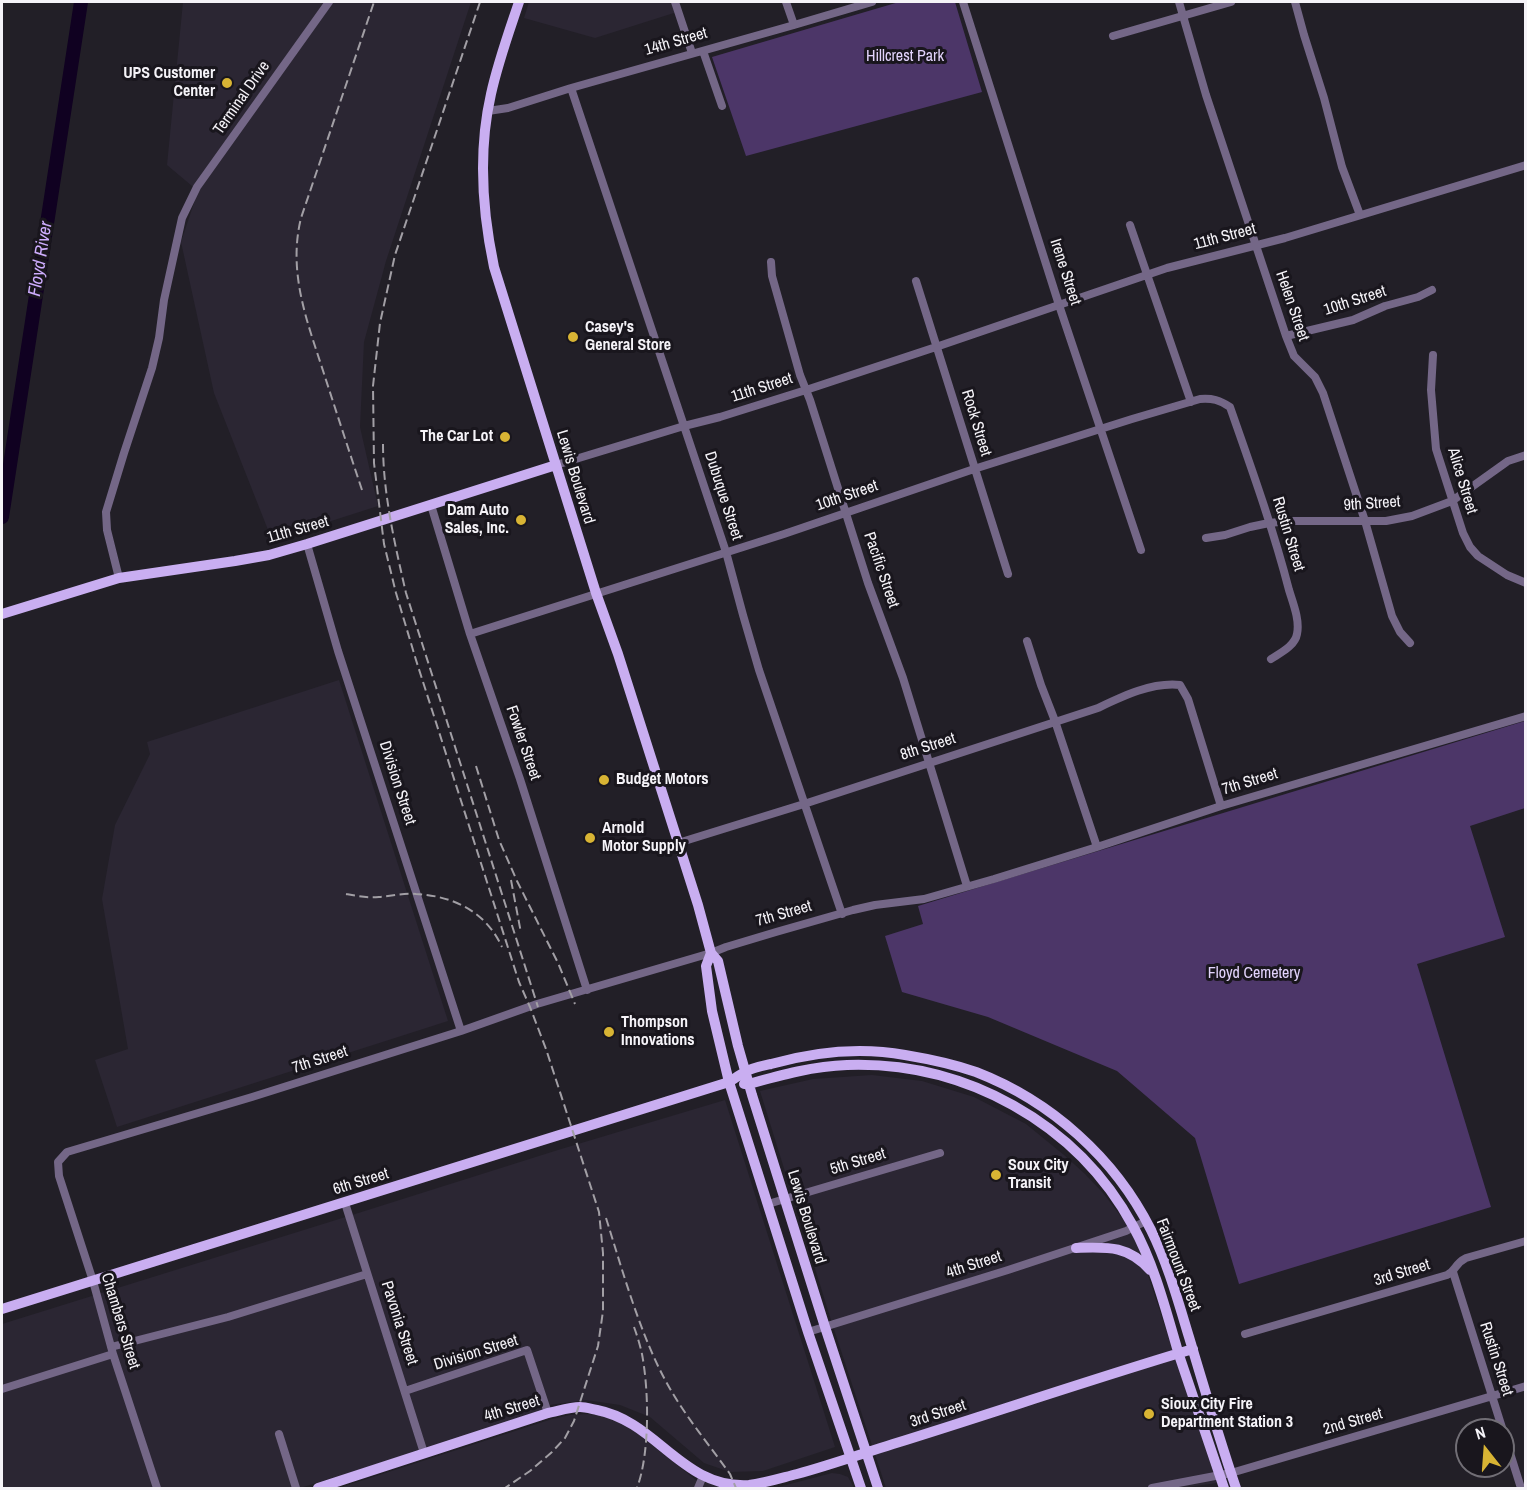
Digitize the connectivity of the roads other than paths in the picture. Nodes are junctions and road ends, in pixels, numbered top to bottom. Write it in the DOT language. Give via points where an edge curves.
graph roads {
  1 [pos="328,2"];
  2 [pos="519,2"];
  3 [pos="675,2"];
  4 [pos="786,2"];
  5 [pos="872,2"];
  6 [pos="963,2"];
  7 [pos="1179,2"];
  8 [pos="1231,2"];
  9 [pos="1295,2"];
  10 [pos="1184,16"];
  11 [pos="794,25"];
  12 [pos="1113,36"];
  13 [pos="702,51"];
  14 [pos="692,53"];
  15 [pos="571,88"];
  16 [pos="722,106"];
  17 [pos="488,111"];
  18 [pos="1526,165"];
  19 [pos="1360,215"];
  20 [pos="1130,225"];
  21 [pos="1255,245"];
  22 [pos="771,262"];
  23 [pos="1148,276"];
  24 [pos="916,280"];
  25 [pos="1432,290"];
  26 [pos="1059,305"];
  27 [pos="1286,336"];
  28 [pos="936,347"];
  29 [pos="1433,355"];
  30 [pos="806,390"];
  31 [pos="1191,402"];
  32 [pos="1231,410"];
  33 [pos="684,426"];
  34 [pos="1102,428"];
  35 [pos="1526,444"];
  36 [pos="1525,455"];
  37 [pos="556,465"];
  38 [pos="974,469"];
  39 [pos="1452,501"];
  40 [pos="431,505"];
  41 [pos="845,512"];
  42 [pos="1365,521"];
  43 [pos="1269,523"];
  44 [pos="1206,538"];
  45 [pos="307,544"];
  46 [pos="1142,550"];
  47 [pos="726,552"];
  48 [pos="1008,574"];
  49 [pos="119,578"];
  50 [pos="1525,581"];
  51 [pos="596,593"];
  52 [pos="2,614"];
  53 [pos="470,634"];
  54 [pos="1027,640"];
  55 [pos="1410,643"];
  56 [pos="1272,659"];
  57 [pos="1526,716"];
  58 [pos="1055,722"];
  59 [pos="929,762"];
  60 [pos="804,804"];
  61 [pos="1221,806"];
  62 [pos="678,843"];
  63 [pos="1097,847"];
  64 [pos="967,886"];
  65 [pos="842,914"];
  66 [pos="711,953"];
  67 [pos="587,990"];
  68 [pos="461,1031"];
  69 [pos="746,1072"];
  70 [pos="729,1082"];
  71 [pos="749,1084"];
  72 [pos="940,1153"];
  73 [pos="58,1162"];
  74 [pos="785,1199"];
  75 [pos="345,1203"];
  76 [pos="768,1204"];
  77 [pos="1146,1221"];
  78 [pos="1134,1227"];
  79 [pos="1526,1241"];
  80 [pos="1076,1248"];
  81 [pos="1453,1272"];
  82 [pos="367,1275"];
  83 [pos="1154,1275"];
  84 [pos="93,1281"];
  85 [pos="2,1310"];
  86 [pos="825,1327"];
  87 [pos="808,1332"];
  88 [pos="1245,1334"];
  89 [pos="1192,1349"];
  90 [pos="112,1351"];
  91 [pos="1179,1353"];
  92 [pos="1526,1386"];
  93 [pos="2,1389"];
  94 [pos="405,1391"];
  95 [pos="1493,1396"];
  96 [pos="548,1413"];
  97 [pos="279,1434"];
  98 [pos="424,1453"];
  99 [pos="867,1453"];
  100 [pos="850,1458"];
  101 [pos="1225,1474"];
  102 [pos="703,1476"];
  103 [pos="158,1488"];
  104 [pos="296,1488"];
  105 [pos="318,1488"];
  106 [pos="698,1488"];
  107 [pos="861,1488"];
  108 [pos="878,1488"];
  109 [pos="1152,1488"];
  110 [pos="1224,1488"];
  111 [pos="1236,1488"];
  112 [pos="1521,1488"];
  1 -- 49 [label="street, Terminal Drive" via="197,187 183,214 152,368 106,512"];
  2 -- 17 [label="main road, Lewis Boulevard"];
  3 -- 14 [label="street"];
  4 -- 11 [label="street"];
  5 -- 11 [label="street, 14th Street"];
  6 -- 26 [label="street, Irene Street"];
  7 -- 10 [label="street, Helen Street"];
  8 -- 10 [label="street"];
  9 -- 19 [label="street" via="1342,167"];
  10 -- 12 [label="street"];
  10 -- 21 [label="street, Helen Street"];
  11 -- 13 [label="street, 14th Street"];
  13 -- 14 [label="street, 14th Street"];
  13 -- 16 [label="street"];
  14 -- 15 [label="street, 14th Street"];
  15 -- 17 [label="street, 14th Street"];
  15 -- 33 [label="street, Dubuque Street"];
  17 -- 37 [label="main road, Lewis Boulevard" via="482,178 487,238"];
  18 -- 19 [label="street, 11th Street"];
  19 -- 21 [label="street, 11th Street"];
  20 -- 23 [label="street"];
  21 -- 23 [label="street, 11th Street"];
  21 -- 27 [label="street, Helen Street"];
  22 -- 30 [label="street, Pacific Street"];
  23 -- 26 [label="street, 11th Street"];
  23 -- 31 [label="street"];
  24 -- 28 [label="street, Rock Street"];
  25 -- 27 [label="street, 10th Street" via="1353,320"];
  26 -- 28 [label="street, 11th Street"];
  26 -- 34 [label="street, Irene Street"];
  27 -- 42 [label="street, Helen Street" via="1294,356 1315,377 1323,393"];
  28 -- 30 [label="street, 11th Street"];
  28 -- 38 [label="street, Rock Street"];
  29 -- 39 [label="street, Alice Street" via="1434,435"];
  30 -- 33 [label="street, 11th Street"];
  30 -- 41 [label="street, Pacific Street"];
  31 -- 32 [label="street, 10th Street" via="1212,398"];
  31 -- 34 [label="street, 10th Street"];
  32 -- 43 [label="street, Rustin Street"];
  33 -- 37 [label="street, 11th Street"];
  33 -- 47 [label="street, Dubuque Street"];
  34 -- 38 [label="street, 10th Street"];
  34 -- 46 [label="street, Irene Street"];
  35 -- 36 [label="street"];
  36 -- 39 [label="street, 9th Street" via="1508,461"];
  37 -- 40 [label="main road, 11th Street"];
  37 -- 51 [label="main road, Lewis Boulevard"];
  38 -- 41 [label="street, 10th Street"];
  38 -- 48 [label="street, Rock Street"];
  39 -- 42 [label="street, 9th Street" via="1412,516"];
  39 -- 50 [label="street, Alice Street" via="1463,533 1478,556 1507,575"];
  40 -- 45 [label="main road, 11th Street"];
  40 -- 53 [label="street, Fowler Street"];
  41 -- 47 [label="street, 10th Street"];
  41 -- 59 [label="street, Pacific Street"];
  42 -- 43 [label="street, 9th Street"];
  42 -- 55 [label="street, Helen Street" via="1392,615"];
  43 -- 44 [label="street, 9th Street"];
  43 -- 56 [label="street, Rustin Street" via="1298,622 1296,638"];
  45 -- 49 [label="main road, 11th Street" via="269,555"];
  45 -- 68 [label="street, Division Street"];
  47 -- 51 [label="street, 10th Street"];
  47 -- 60 [label="street, Dubuque Street" via="759,669"];
  49 -- 52 [label="main road, 11th Street"];
  51 -- 53 [label="street, 10th Street"];
  51 -- 62 [label="main road, Lewis Boulevard"];
  53 -- 67 [label="street, Fowler Street"];
  54 -- 58 [label="street"];
  57 -- 61 [label="street, 7th Street"];
  58 -- 59 [label="street, 8th Street"];
  58 -- 61 [label="street, 8th Street" via="1150,688 1180,685 1188,699"];
  58 -- 63 [label="street"];
  59 -- 60 [label="street, 8th Street"];
  59 -- 64 [label="street, Pacific Street"];
  60 -- 62 [label="street, 8th Street"];
  60 -- 65 [label="street, Dubuque Street"];
  61 -- 63 [label="street, 7th Street"];
  62 -- 66 [label="main road, Lewis Boulevard"];
  63 -- 64 [label="street, 7th Street"];
  64 -- 65 [label="street, 7th Street" via="924,899"];
  65 -- 66 [label="street, 7th Street"];
  66 -- 67 [label="street, 7th Street"];
  66 -- 69 [label="main road, Lewis Boulevard" via="718,961"];
  66 -- 70 [label="main road, Lewis Boulevard" via="706,966 712,1011"];
  67 -- 68 [label="street, 7th Street"];
  68 -- 73 [label="street, 7th Street" via="73,1150"];
  69 -- 70 [label="main road, 6th Street"];
  69 -- 71 [label="main road, Lewis Boulevard"];
  69 -- 77 [label="main road, Fairmount Street" via="784,1060 843,1052 899,1054 975,1072 1018,1092 1080,1136 1118,1177"];
  70 -- 71 [label="main road, 6th Street"];
  70 -- 75 [label="main road, 6th Street"];
  70 -- 76 [label="main road, Lewis Boulevard"];
  71 -- 74 [label="main road, Lewis Boulevard"];
  71 -- 78 [label="main road, Fairmount Street" via="793,1072 848,1065 915,1070 964,1083 1013,1105 1057,1134 1107,1185"];
  72 -- 74 [label="street, 5th Street"];
  73 -- 84 [label="street, Chambers Street" via="58,1176"];
  74 -- 76 [label="street, 5th Street"];
  74 -- 86 [label="main road, Lewis Boulevard"];
  75 -- 82 [label="street, Pavonia Street"];
  75 -- 84 [label="main road, 6th Street"];
  76 -- 87 [label="main road, Lewis Boulevard"];
  77 -- 78 [label="street, 4th Street"];
  77 -- 89 [label="main road, Fairmount Street" via="1160,1249"];
  78 -- 80 [label="street, 4th Street"];
  78 -- 83 [label="main road, Fairmount Street"];
  79 -- 81 [label="street, 3rd Street" via="1466,1258 1458,1262"];
  80 -- 83 [label="main road" via="1123,1250 1135,1255"];
  80 -- 86 [label="street, 4th Street"];
  81 -- 88 [label="street, 3rd Street"];
  81 -- 95 [label="street, Rustin Street"];
  82 -- 90 [label="street"];
  82 -- 94 [label="street, Pavonia Street"];
  83 -- 91 [label="main road, Fairmount Street"];
  84 -- 85 [label="main road, 6th Street"];
  84 -- 90 [label="street, Chambers Street"];
  86 -- 87 [label="street, 4th Street"];
  86 -- 99 [label="main road, Lewis Boulevard"];
  87 -- 100 [label="main road, Lewis Boulevard"];
  89 -- 91 [label="main road, 3rd Street"];
  89 -- 101 [label="main road, Fairmount Street"];
  90 -- 93 [label="street"];
  90 -- 103 [label="street, Chambers Street"];
  91 -- 99 [label="main road, 3rd Street"];
  91 -- 101 [label="main road, Fairmount Street"];
  92 -- 95 [label="street, 2nd Street"];
  94 -- 96 [label="street, Division Street" via="527,1350"];
  94 -- 98 [label="street, Pavonia Street"];
  95 -- 101 [label="street, 2nd Street"];
  95 -- 112 [label="street, Rustin Street"];
  96 -- 98 [label="main road, 4th Street"];
  96 -- 102 [label="main road, 4th Street" via="579,1407 612,1413 652,1437"];
  97 -- 104 [label="street"];
  98 -- 105 [label="main road, 4th Street"];
  99 -- 100 [label="main road, 3rd Street"];
  99 -- 108 [label="main road, Lewis Boulevard"];
  100 -- 102 [label="main road, 3rd Street" via="747,1485"];
  100 -- 107 [label="main road, Lewis Boulevard"];
  101 -- 109 [label="street, 2nd Street"];
  101 -- 110 [label="main road, Fairmount Street"];
  101 -- 111 [label="main road, Fairmount Street"];
  102 -- 106 [label="street"];
}
